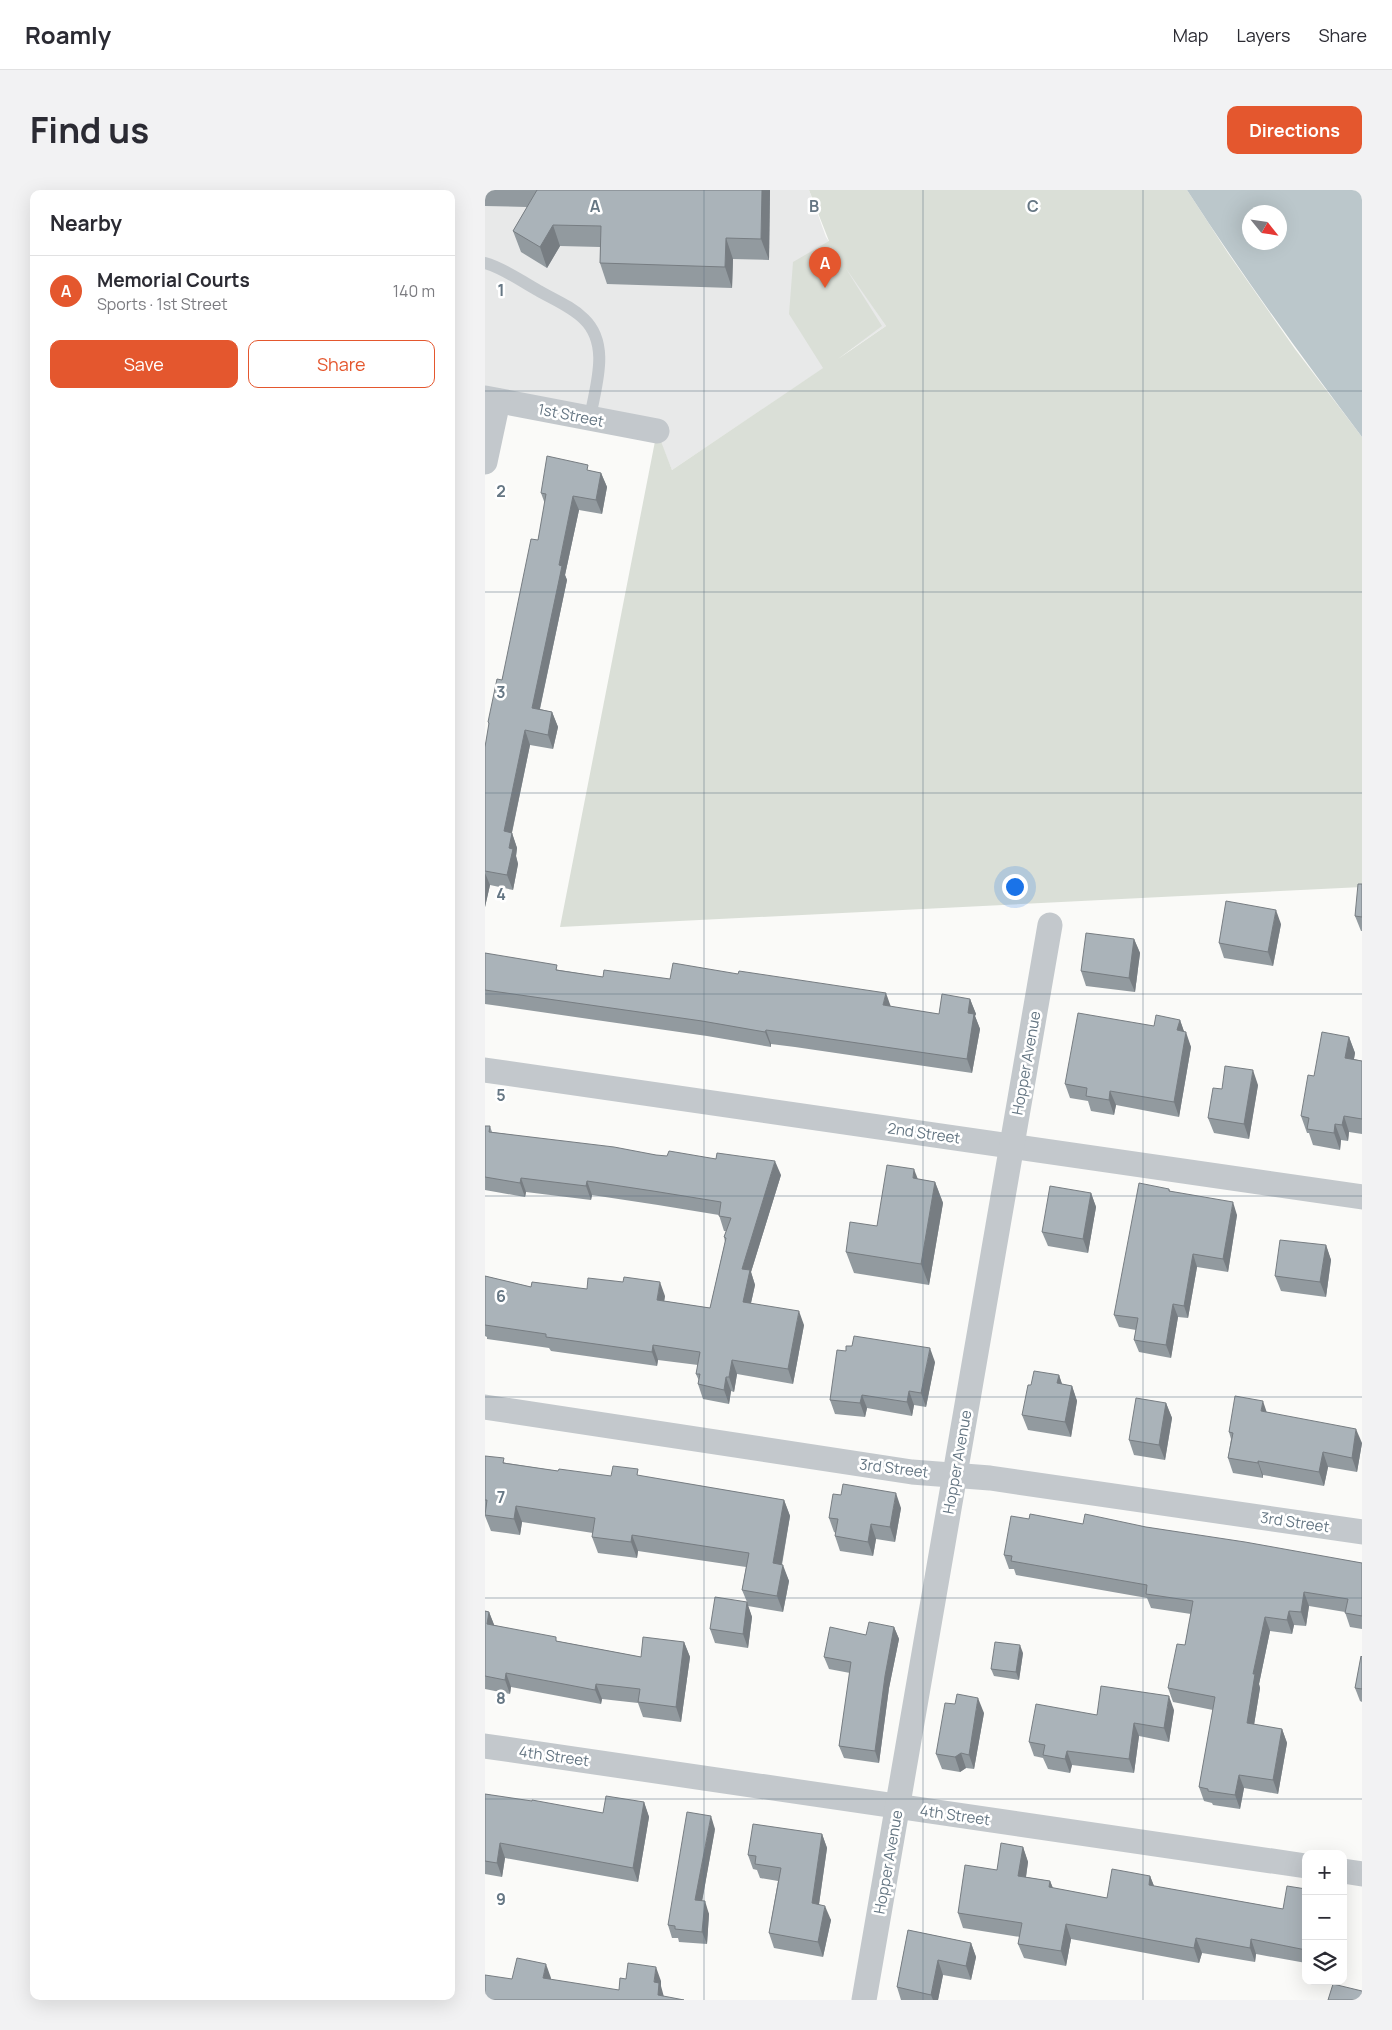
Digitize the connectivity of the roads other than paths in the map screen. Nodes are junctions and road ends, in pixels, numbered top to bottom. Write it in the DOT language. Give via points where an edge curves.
graph roads {
  1 [pos="485,263"];
  2 [pos="492,400"];
  3 [pos="590,418"];
  4 [pos="657,431"];
  5 [pos="485,462"];
  6 [pos="1050,925"];
  7 [pos="485,1070"];
  8 [pos="1011,1146"];
  9 [pos="1362,1197"];
  10 [pos="485,1407"];
  11 [pos="955,1475"];
  12 [pos="1362,1532"];
  13 [pos="485,1746"];
  14 [pos="897,1806"];
  15 [pos="1302,1865"];
  16 [pos="1347,1872"];
  17 [pos="1362,1874"];
  18 [pos="864,2000"];
  1 -- 3 [label="lane" via="571,309 586,321 599,349"];
  2 -- 3 [label="street, 1st Street"];
  2 -- 5 [label="street"];
  3 -- 4 [label="street, 1st Street"];
  6 -- 8 [label="street, Hopper Avenue"];
  7 -- 8 [label="street, 2nd Street"];
  8 -- 9 [label="street, 2nd Street"];
  8 -- 11 [label="street, Hopper Avenue"];
  10 -- 11 [label="street, 3rd Street" via="912,1472"];
  11 -- 12 [label="street, 3rd Street"];
  11 -- 14 [label="street, Hopper Avenue"];
  13 -- 14 [label="street, 4th Street"];
  14 -- 15 [label="street, 4th Street"];
  14 -- 18 [label="street, Hopper Avenue"];
  16 -- 17 [label="street"];
}
